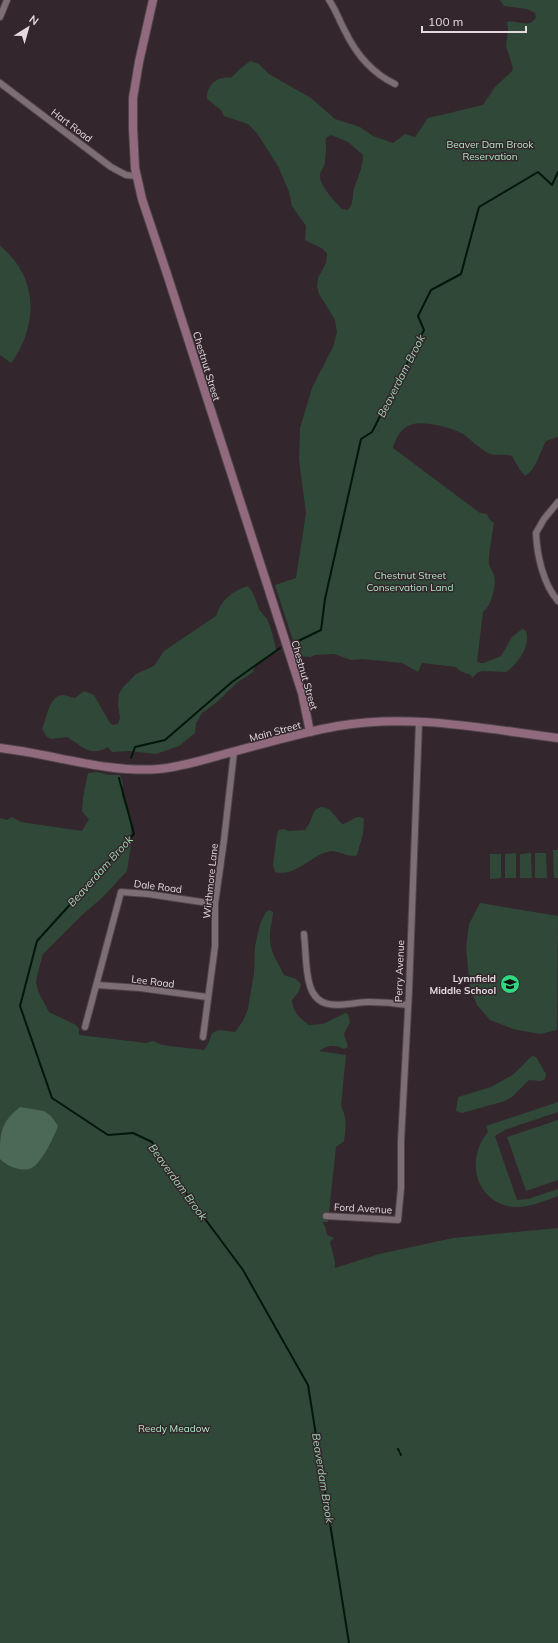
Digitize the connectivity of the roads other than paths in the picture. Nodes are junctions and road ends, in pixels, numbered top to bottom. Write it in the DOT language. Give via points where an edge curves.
graph roads {
  1 [pos="7,0"];
  2 [pos="154,0"];
  3 [pos="329,0"];
  4 [pos="0,17"];
  5 [pos="0,83"];
  6 [pos="395,84"];
  7 [pos="136,176"];
  8 [pos="558,502"];
  9 [pos="558,601"];
  10 [pos="419,722"];
  11 [pos="310,732"];
  12 [pos="558,738"];
  13 [pos="0,748"];
  14 [pos="234,752"];
  15 [pos="215,904"];
  16 [pos="304,934"];
  17 [pos="97,985"];
  18 [pos="207,997"];
  19 [pos="408,1005"];
  20 [pos="86,1027"];
  21 [pos="203,1037"];
  22 [pos="326,1216"];
  23 [pos="398,1220"];
  1 -- 4 [label="street"];
  2 -- 7 [label="street, Chestnut Street" via="133,98"];
  3 -- 6 [label="street" via="362,58 382,77"];
  5 -- 7 [label="street, Hart Road" via="111,167"];
  7 -- 11 [label="street, Chestnut Street" via="302,693"];
  8 -- 9 [label="street" via="544,518 536,533 544,576"];
  10 -- 11 [label="street, Main Street" via="372,722"];
  10 -- 12 [label="street, Main Street"];
  10 -- 19 [label="street, Perry Avenue"];
  11 -- 14 [label="street, Main Street"];
  13 -- 14 [label="street, Main Street" via="86,763 140,769 187,765"];
  14 -- 15 [label="street, Wirthmore Lane"];
  15 -- 17 [label="street, Dale Road" via="121,892"];
  15 -- 18 [label="street, Wirthmore Lane" via="215,946"];
  16 -- 19 [label="street" via="310,988 322,1001 338,1006 367,1002"];
  17 -- 18 [label="street, Lee Road"];
  17 -- 20 [label="street"];
  18 -- 21 [label="street, Wirthmore Lane"];
  19 -- 23 [label="street, Perry Avenue"];
  22 -- 23 [label="street, Ford Avenue"];
}
